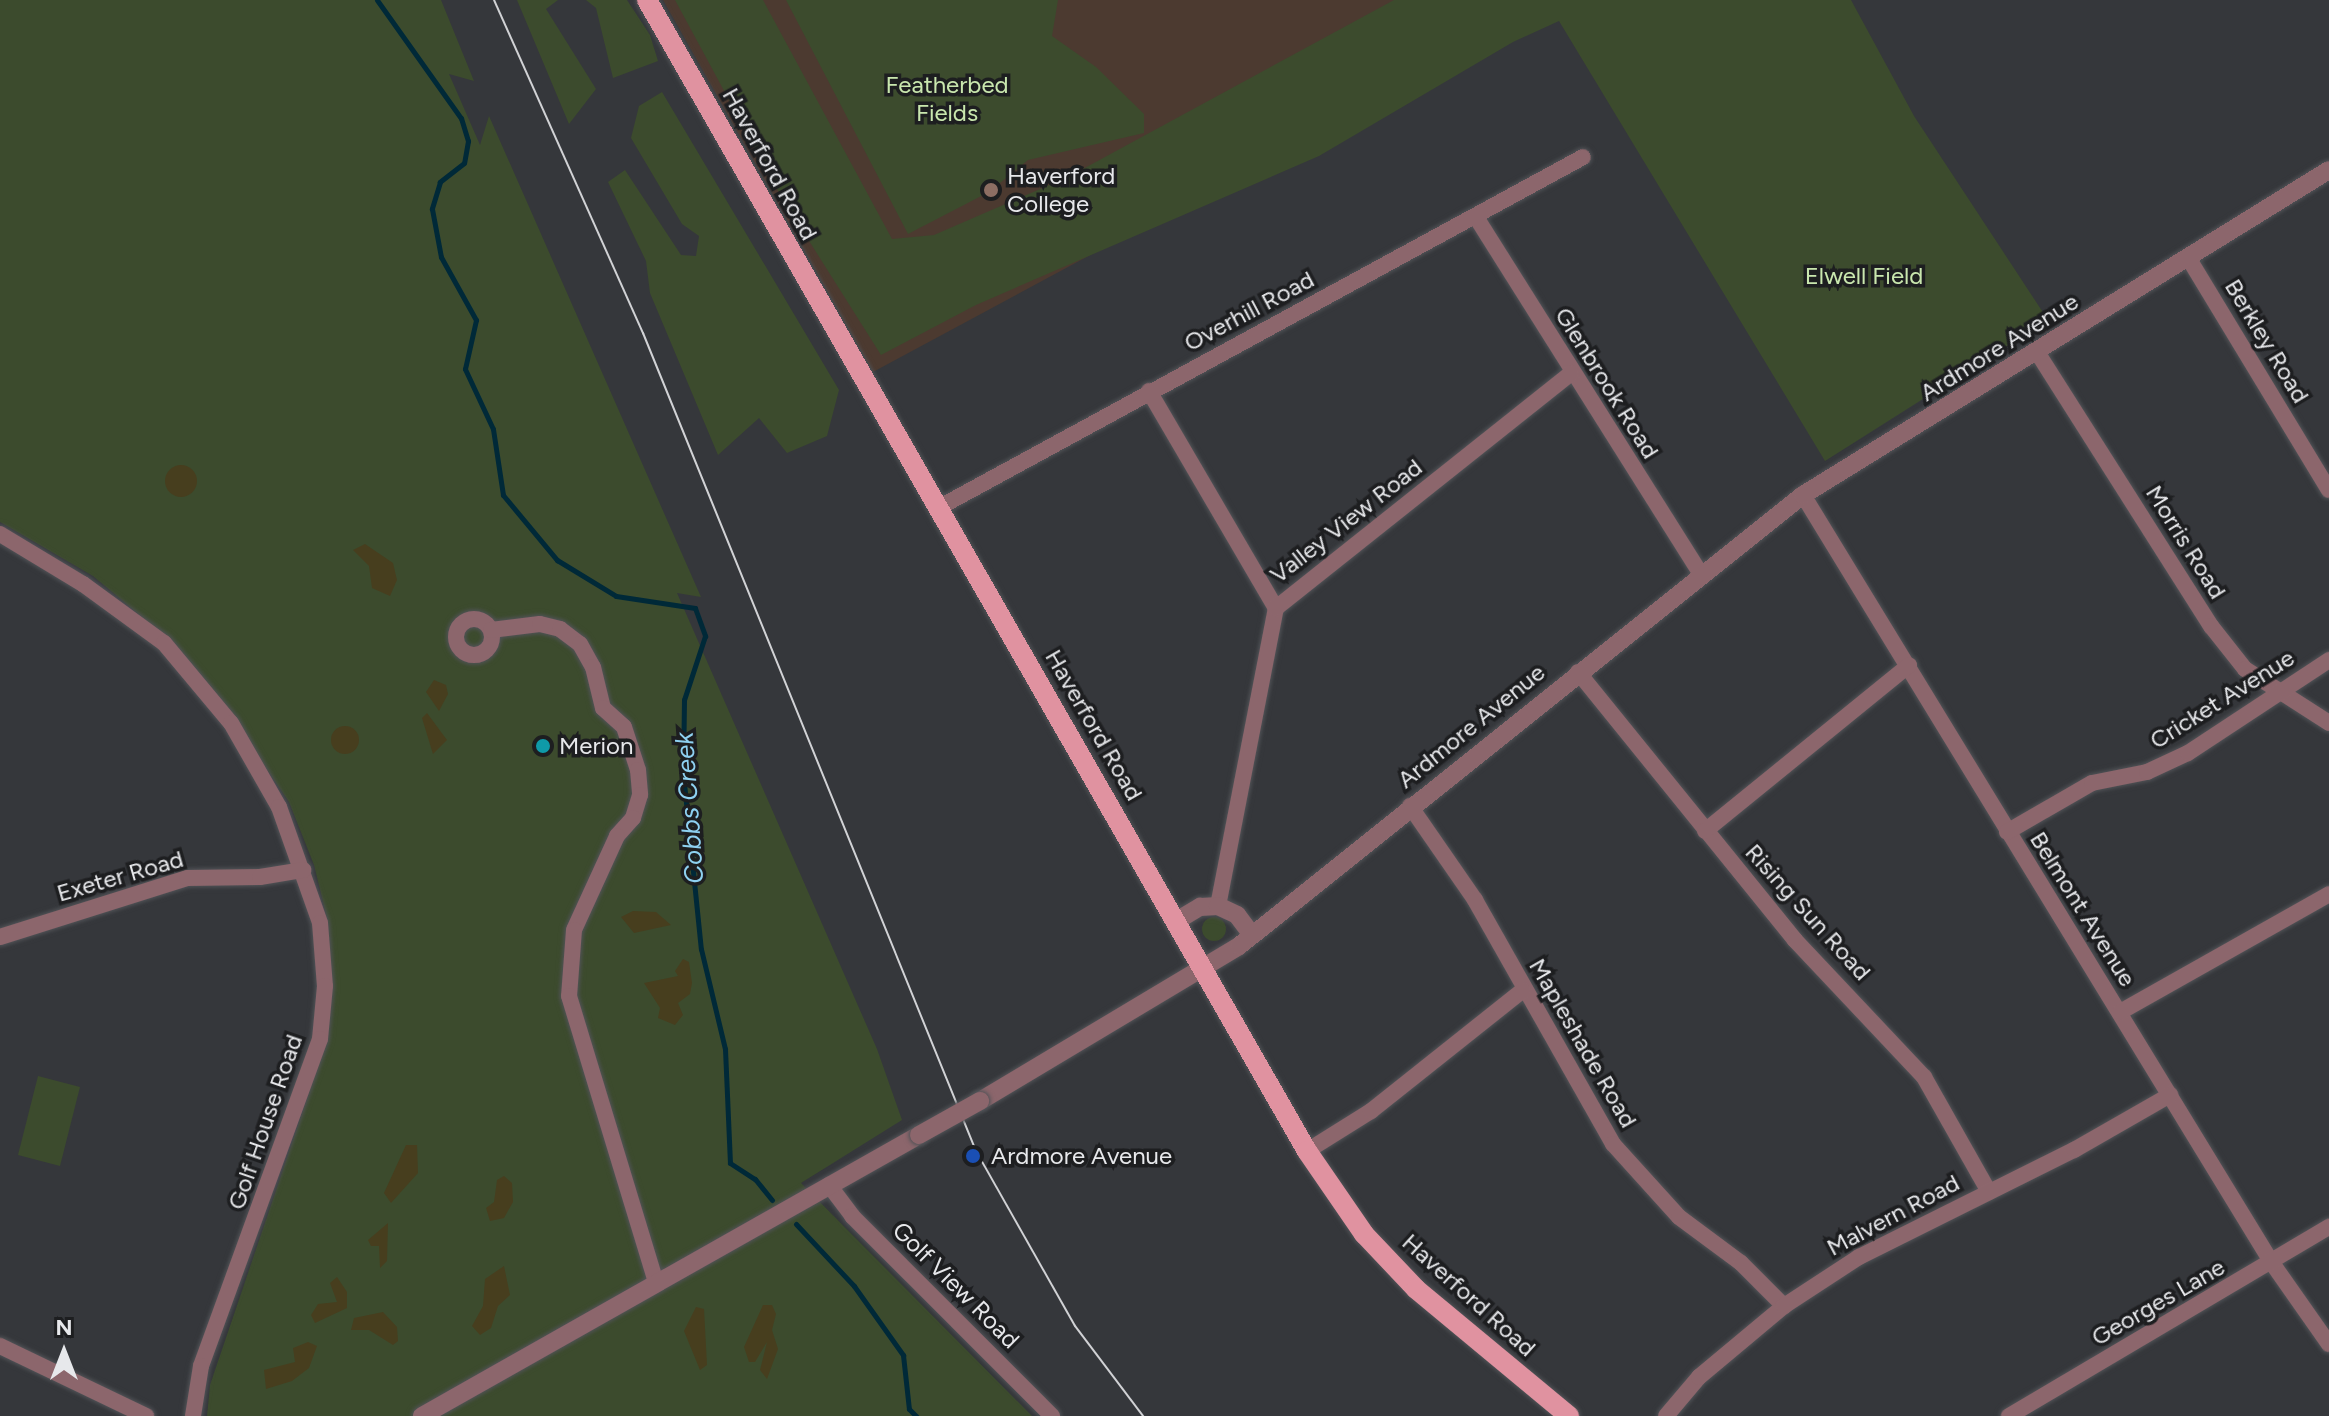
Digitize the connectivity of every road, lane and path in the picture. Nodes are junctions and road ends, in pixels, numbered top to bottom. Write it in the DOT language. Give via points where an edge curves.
graph roads {
  1 [pos="647,0"];
  2 [pos="1583,157"];
  3 [pos="2329,170"];
  4 [pos="1476,217"];
  5 [pos="2189,259"];
  6 [pos="2037,352"];
  7 [pos="1571,373"];
  8 [pos="1149,391"];
  9 [pos="2329,490"];
  10 [pos="1803,495"];
  11 [pos="938,508"];
  12 [pos="0,534"];
  13 [pos="1700,573"];
  14 [pos="1276,608"];
  15 [pos="491,630"];
  16 [pos="2329,660"];
  17 [pos="1909,665"];
  18 [pos="1578,672"];
  19 [pos="2277,693"];
  20 [pos="2329,723"];
  21 [pos="1410,806"];
  22 [pos="1705,831"];
  23 [pos="2007,832"];
  24 [pos="303,870"];
  25 [pos="2329,894"];
  26 [pos="1218,906"];
  27 [pos="1178,920"];
  28 [pos="1252,935"];
  29 [pos="0,937"];
  30 [pos="1206,969"];
  31 [pos="1523,990"];
  32 [pos="2120,1012"];
  33 [pos="2170,1095"];
  34 [pos="1307,1151"];
  35 [pos="829,1185"];
  36 [pos="1989,1192"];
  37 [pos="2329,1227"];
  38 [pos="2272,1263"];
  39 [pos="656,1283"];
  40 [pos="1784,1306"];
  41 [pos="2329,1344"];
  42 [pos="0,1346"];
  43 [pos="1565,1415"];
  44 [pos="146,1416"];
  45 [pos="193,1416"];
  46 [pos="422,1416"];
  47 [pos="1052,1416"];
  48 [pos="1666,1416"];
  49 [pos="2009,1416"];
  1 -- 11 [label="main road, Haverford Road"];
  2 -- 4 [label="street, Overhill Road"];
  3 -- 5 [label="street, Ardmore Avenue"];
  4 -- 7 [label="street, Glenbrook Road"];
  4 -- 8 [label="street, Overhill Road"];
  5 -- 6 [label="street, Ardmore Avenue"];
  5 -- 9 [label="street, Berkley Road"];
  6 -- 10 [label="street, Ardmore Avenue"];
  6 -- 19 [label="street, Morris Road" via="2211,626 2245,669"];
  7 -- 13 [label="street, Glenbrook Road"];
  7 -- 14 [label="street, Valley View Road"];
  8 -- 11 [label="street, Overhill Road"];
  8 -- 14 [label="street"];
  10 -- 13 [label="street, Ardmore Avenue"];
  10 -- 17 [label="street, Belmont Avenue"];
  11 -- 27 [label="main road, Haverford Road"];
  12 -- 24 [label="street, Golf House Road" via="83,584 164,643 231,723 279,807"];
  13 -- 18 [label="street, Ardmore Avenue"];
  14 -- 26 [label="street, Valley View Road"];
  15 -- 39 [label="street" via="540,624 560,629 580,644 603,708 624,727 638,770 640,795 633,818 617,836 574,930 569,996"];
  16 -- 19 [label="street, Cricket Avenue"];
  17 -- 22 [label="street"];
  17 -- 23 [label="street, Belmont Avenue"];
  18 -- 21 [label="street, Ardmore Avenue"];
  18 -- 22 [label="street, Rising Sun Road"];
  19 -- 20 [label="street, Morris Road"];
  19 -- 23 [label="street, Cricket Avenue" via="2188,753 2147,772 2092,783"];
  21 -- 28 [label="street, Ardmore Avenue"];
  21 -- 31 [label="street, Mapleshade Road" via="1475,900"];
  22 -- 36 [label="street, Rising Sun Road" via="1795,940 1924,1077"];
  23 -- 32 [label="street, Belmont Avenue"];
  24 -- 29 [label="street, Exeter Road" via="260,877 187,878"];
  24 -- 45 [label="street, Golf House Road" via="320,923 325,986 320,1039 201,1366"];
  25 -- 32 [label="street"];
  26 -- 27 [label="street" via="1200,907"];
  26 -- 28 [label="street" via="1237,915"];
  27 -- 30 [label="main road, Haverford Road"];
  28 -- 30 [label="street, Ardmore Avenue"];
  30 -- 34 [label="main road, Haverford Road"];
  30 -- 35 [label="street, Ardmore Avenue, bridge"];
  31 -- 34 [label="street" via="1371,1111"];
  31 -- 40 [label="street, Mapleshade Road" via="1613,1144 1679,1217 1741,1263"];
  32 -- 33 [label="street, Belmont Avenue"];
  33 -- 36 [label="street, Malvern Road"];
  33 -- 38 [label="street, Belmont Avenue"];
  34 -- 43 [label="main road, Haverford Road" via="1364,1234 1416,1289"];
  35 -- 39 [label="street, Ardmore Avenue"];
  35 -- 47 [label="street, Golf View Road" via="852,1216"];
  36 -- 40 [label="street, Malvern Road" via="1859,1257"];
  37 -- 38 [label="street, Georges Lane"];
  38 -- 41 [label="street, Belmont Avenue"];
  38 -- 49 [label="street, Georges Lane"];
  39 -- 46 [label="street, Ardmore Avenue"];
  40 -- 48 [label="street, Malvern Road" via="1699,1377"];
  42 -- 44 [label="street"];
}
